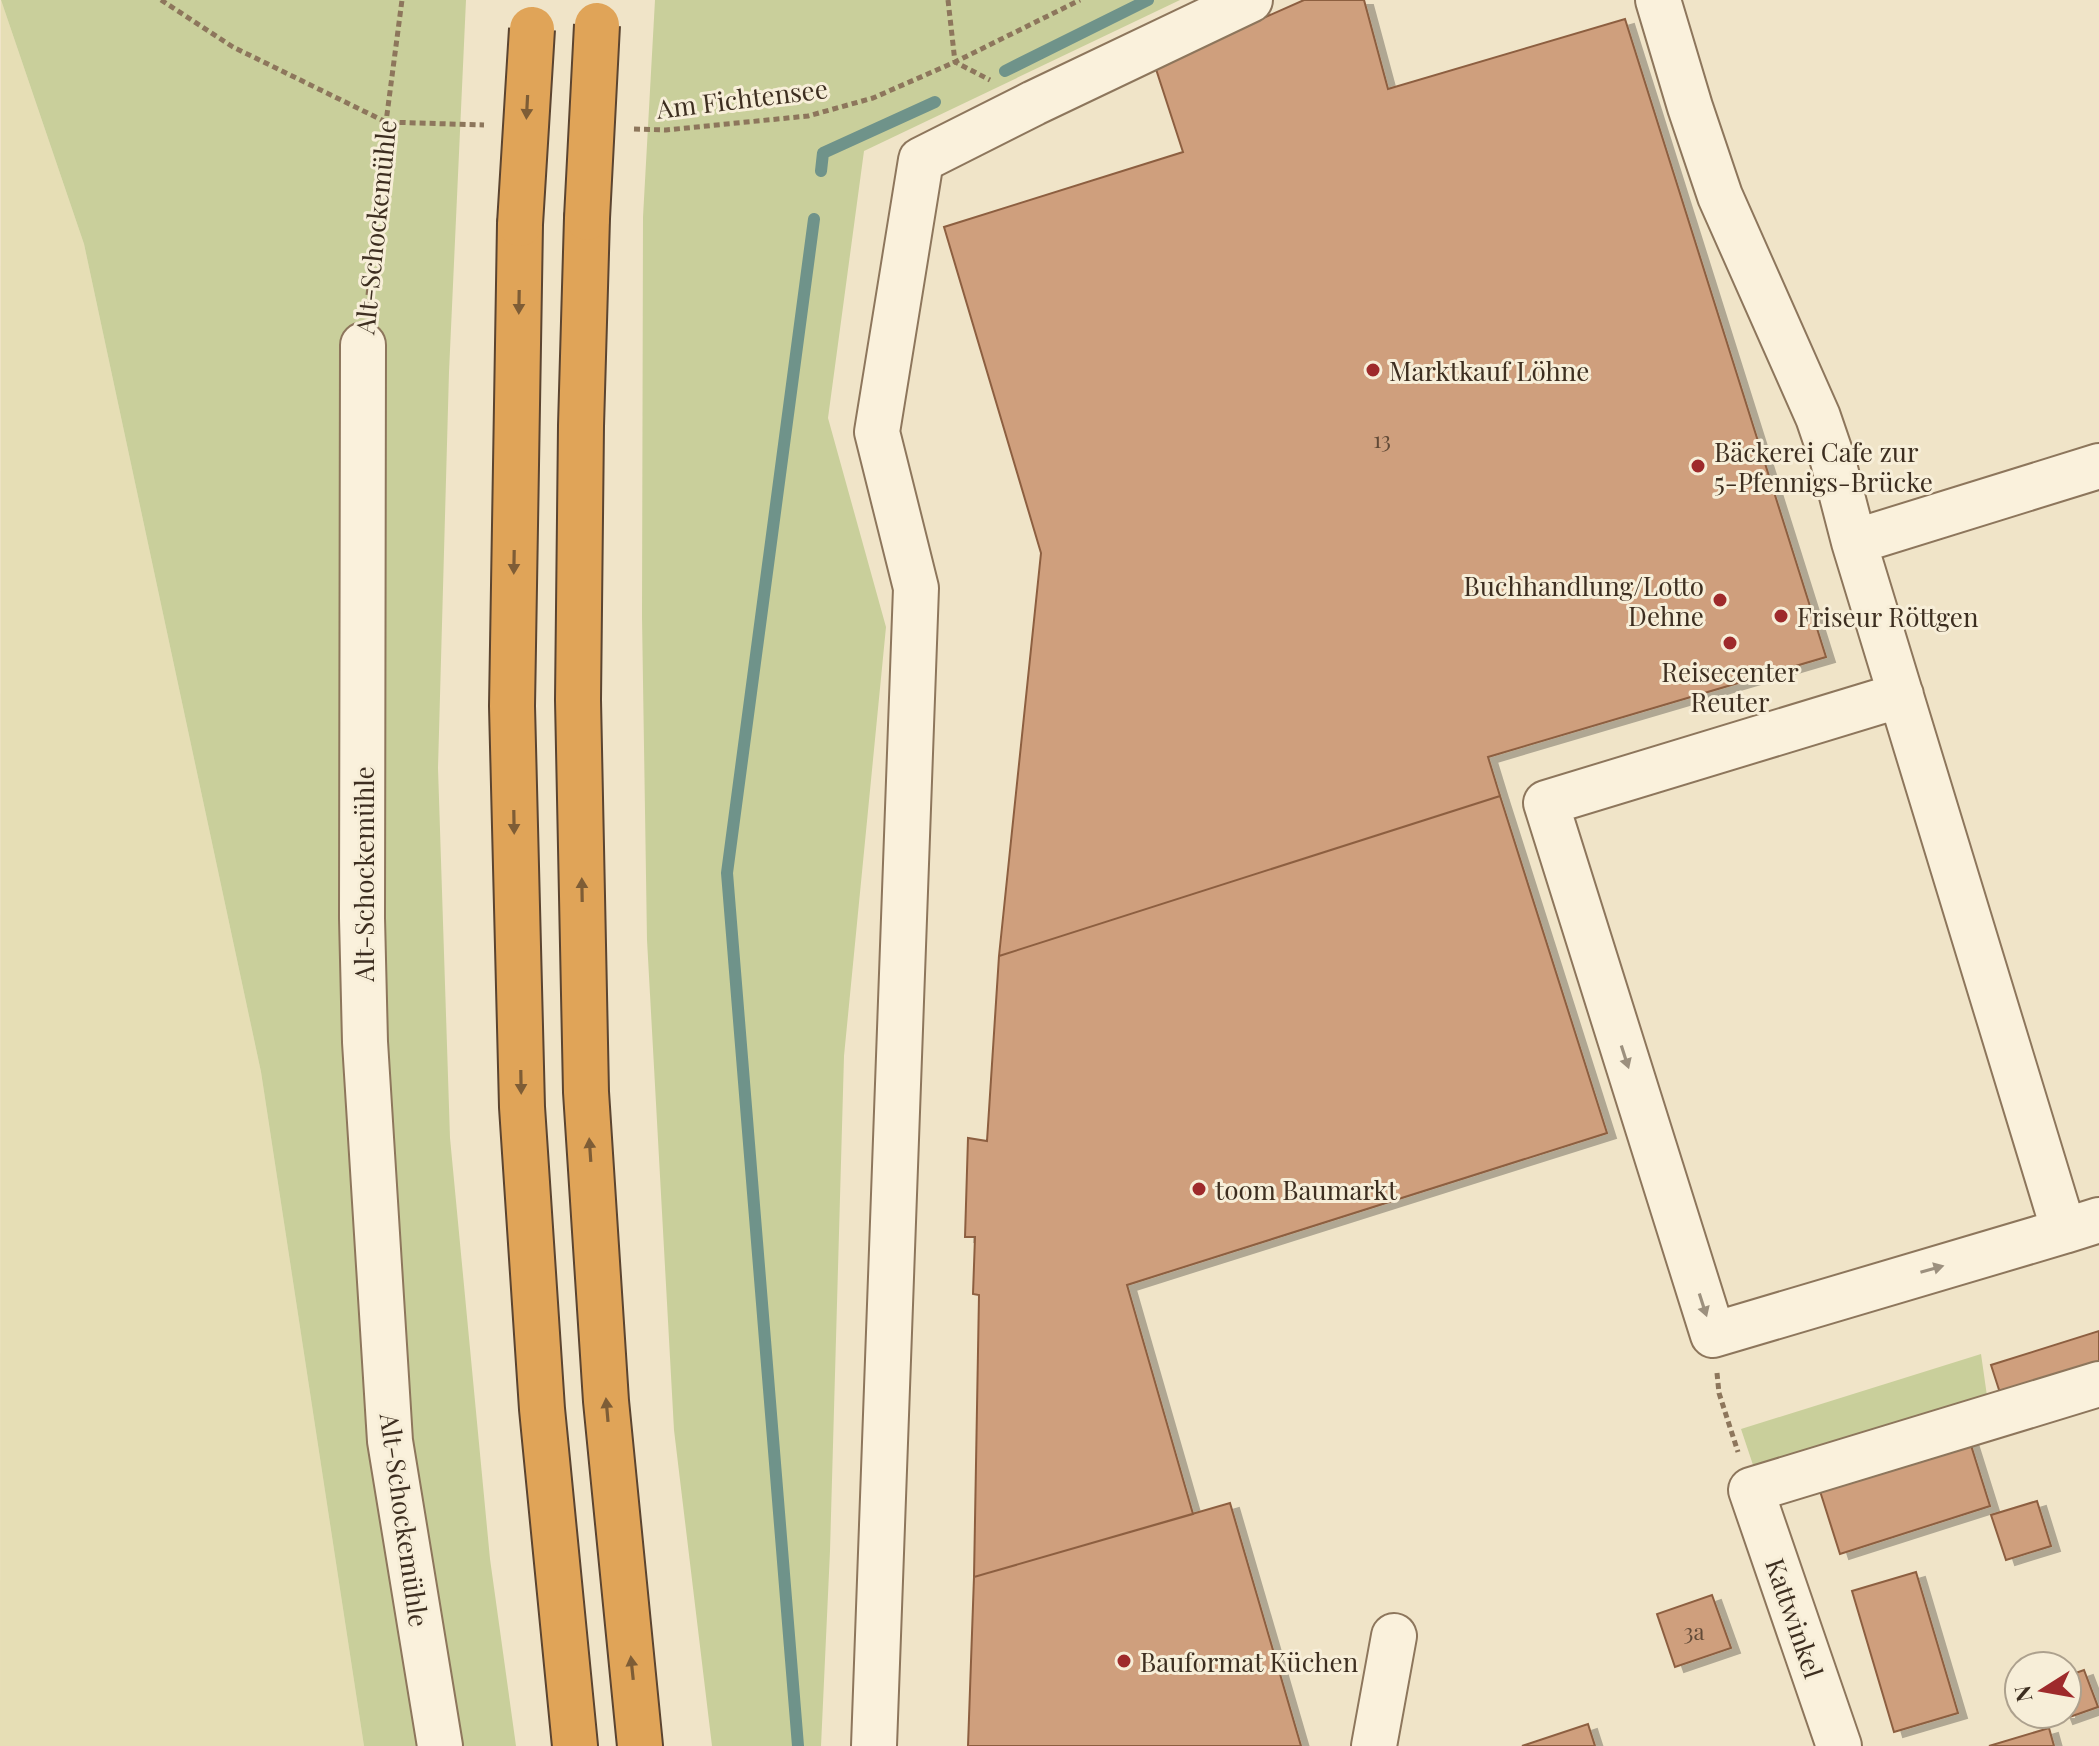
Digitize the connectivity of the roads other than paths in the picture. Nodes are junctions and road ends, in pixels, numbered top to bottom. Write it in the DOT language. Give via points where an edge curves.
graph roads {
  1 [pos="1250,0"];
  2 [pos="1658,0"];
  3 [pos="598,12"];
  4 [pos="533,14"];
  5 [pos="363,345"];
  6 [pos="2099,466"];
  7 [pos="1854,542"];
  8 [pos="1901,695"];
  9 [pos="2082,1226"];
  10 [pos="2099,1384"];
  11 [pos="1394,1636"];
  12 [pos="440,1746"];
  13 [pos="575,1746"];
  14 [pos="640,1746"];
  15 [pos="874,1746"];
  16 [pos="1374,1746"];
  17 [pos="1839,1746"];
  1 -- 15 [label="street" via="921,160 877,432 916,588"];
  2 -- 7 [label="street" via="1720,196 1818,417"];
  14 -- 3 [label="highway, one-way, bridge" via="606,1401 586,1092 578,700 581,426"];
  4 -- 13 [label="highway, one-way, bridge" via="520,224 512,706 522,1107 542,1409"];
  5 -- 12 [label="street, Alt-Schockemühle" via="365,1042 390,1441"];
  6 -- 7 [label="street"];
  7 -- 8 [label="street"];
  8 -- 9 [label="street"];
  8 -- 9 [label="street, one-way" via="1546,803 1713,1335"];
  10 -- 17 [label="street, Kattwinkel" via="1751,1490"];
  11 -- 16 [label="street"];
}
